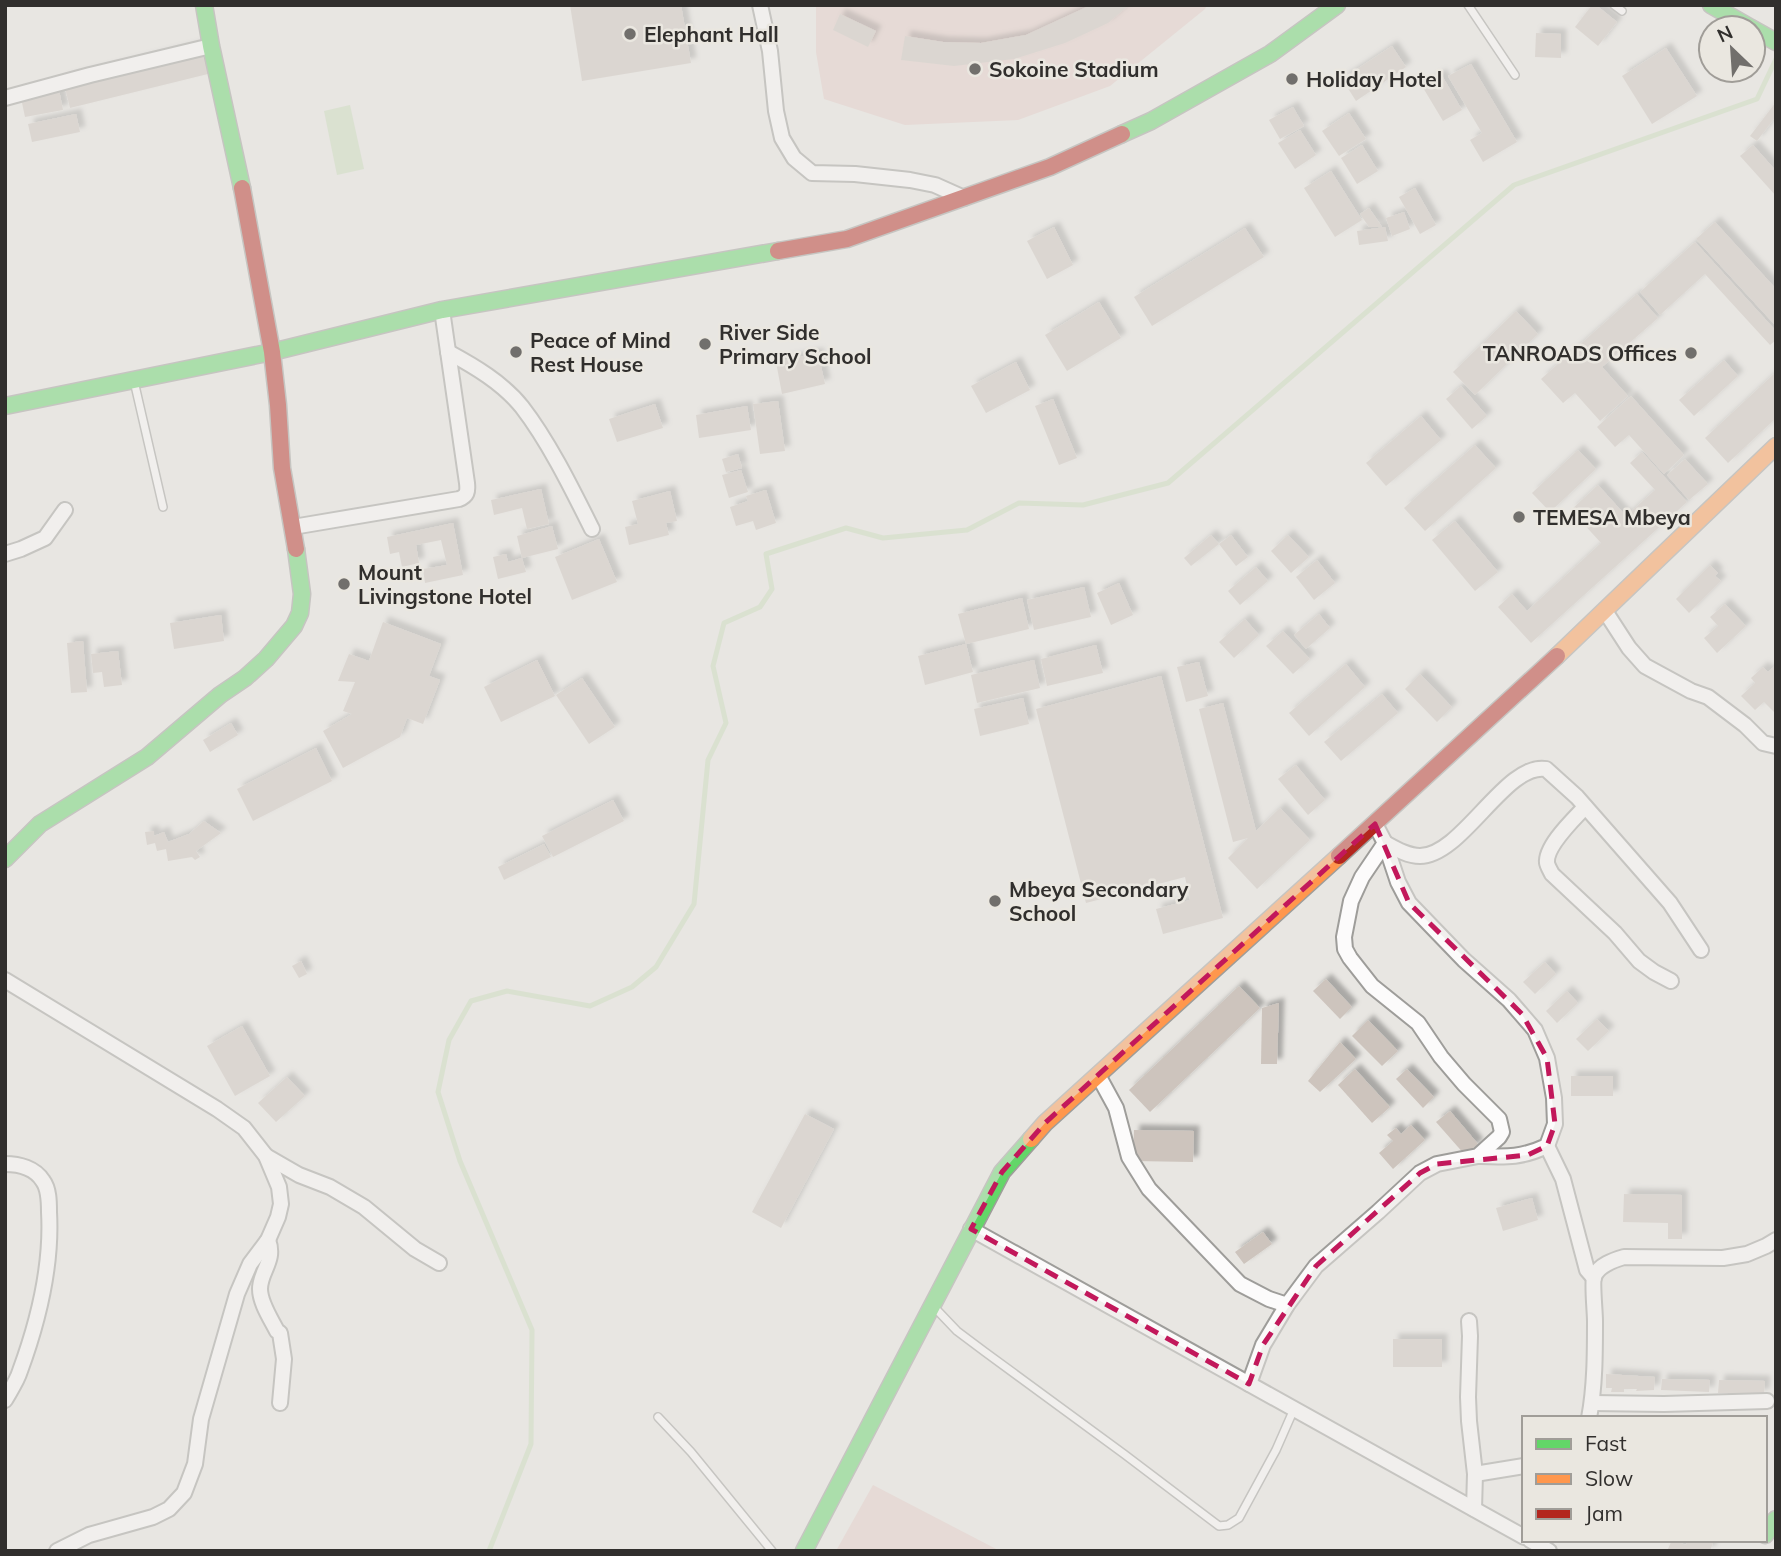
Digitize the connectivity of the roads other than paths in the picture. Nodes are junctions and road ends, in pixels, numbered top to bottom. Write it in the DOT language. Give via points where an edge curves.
graph roads {
  1 [pos="204,5"];
  2 [pos="760,5"];
  3 [pos="1337,5"];
  4 [pos="1468,5"];
  5 [pos="1614,5"];
  6 [pos="1711,5"];
  7 [pos="1622,11"];
  8 [pos="1727,14"];
  9 [pos="211,46"];
  10 [pos="1516,75"];
  11 [pos="5,99"];
  12 [pos="964,198"];
  13 [pos="442,310"];
  14 [pos="272,352"];
  15 [pos="448,352"];
  16 [pos="134,380"];
  17 [pos="5,406"];
  18 [pos="1776,446"];
  19 [pos="163,507"];
  20 [pos="65,510"];
  21 [pos="293,527"];
  22 [pos="592,529"];
  23 [pos="5,554"];
  24 [pos="1605,611"];
  25 [pos="1776,746"];
  26 [pos="1585,807"];
  27 [pos="1375,824"];
  28 [pos="1385,843"];
  29 [pos="5,859"];
  30 [pos="1701,950"];
  31 [pos="5,980"];
  32 [pos="1671,981"];
  33 [pos="1098,1075"];
  34 [pos="1548,1146"];
  35 [pos="266,1156"];
  36 [pos="1478,1156"];
  37 [pos="5,1164"];
  38 [pos="971,1230"];
  39 [pos="268,1240"];
  40 [pos="1776,1240"];
  41 [pos="439,1263"];
  42 [pos="1594,1278"];
  43 [pos="1287,1305"];
  44 [pos="933,1306"];
  45 [pos="1469,1321"];
  46 [pos="1249,1384"];
  47 [pos="5,1400"];
  48 [pos="1767,1401"];
  49 [pos="281,1403"];
  50 [pos="1592,1403"];
  51 [pos="1294,1409"];
  52 [pos="1589,1416"];
  53 [pos="658,1417"];
  54 [pos="1522,1466"];
  55 [pos="1475,1474"];
  56 [pos="1474,1509"];
  57 [pos="1522,1536"];
  58 [pos="1533,1542"];
  59 [pos="57,1551"];
  60 [pos="772,1551"];
  61 [pos="804,1551"];
  62 [pos="1549,1551"];
  1 -- 9 [label="main road"];
  2 -- 12 [label="street" via="782,138 794,158 812,173 910,180"];
  3 -- 12 [label="main road" via="1270,54 1151,121 1051,167"];
  4 -- 10 [label="lane"];
  5 -- 7 [label="lane"];
  6 -- 8 [label="main road"];
  9 -- 11 [label="street"];
  9 -- 14 [label="main road"];
  12 -- 13 [label="main road" via="847,239"];
  13 -- 14 [label="main road"];
  13 -- 15 [label="street"];
  14 -- 16 [label="main road"];
  14 -- 21 [label="main road" via="282,468"];
  15 -- 21 [label="street" via="467,483 465,496"];
  15 -- 22 [label="street" via="491,378 521,406"];
  16 -- 17 [label="main road"];
  16 -- 19 [label="lane"];
  18 -- 24 [label="main road"];
  20 -- 23 [label="street" via="46,538"];
  21 -- 29 [label="main road" via="302,594 295,626 245,678 147,757 40,824"];
  24 -- 25 [label="street" via="1645,666 1708,697 1763,743"];
  24 -- 27 [label="main road"];
  26 -- 28 [label="street" via="1552,773 1541,768 1514,781 1452,842 1432,854 1413,855"];
  26 -- 30 [label="street" via="1670,903"];
  26 -- 32 [label="street" via="1558,838 1547,864 1639,961"];
  27 -- 28 [label="street"];
  27 -- 33 [label="main road"];
  28 -- 34 [label="street" via="1409,903 1535,1030 1547,1058 1554,1098 1555,1124"];
  28 -- 36 [label="street" via="1351,901 1345,948 1372,986 1418,1023 1441,1057 1499,1119 1502,1132"];
  31 -- 35 [label="street" via="217,1109 244,1128"];
  33 -- 38 [label="main road" via="1002,1172"];
  33 -- 43 [label="street" via="1116,1108 1129,1157 1149,1189 1240,1284"];
  34 -- 36 [label="street" via="1528,1155"];
  34 -- 42 [label="street" via="1563,1179 1587,1270"];
  35 -- 39 [label="street" via="281,1204"];
  35 -- 41 [label="street" via="365,1207"];
  36 -- 43 [label="street" via="1437,1164 1420,1173 1316,1266"];
  37 -- 47 [label="street" via="18,1164 41,1177 49,1200 51,1237 38,1315 19,1374"];
  38 -- 44 [label="main road"];
  38 -- 46 [label="street"];
  39 -- 49 [label="street" via="271,1254 260,1287 280,1333 285,1359"];
  39 -- 59 [label="street" via="250,1264 237,1294 184,1493 153,1517 89,1535"];
  40 -- 42 [label="street" via="1747,1254 1723,1258 1624,1257 1611,1261"];
  42 -- 50 [label="street"];
  43 -- 46 [label="street"];
  44 -- 51 [label="lane" via="988,1355 1219,1526 1239,1518"];
  44 -- 61 [label="main road"];
  45 -- 55 [label="street" via="1469,1421"];
  46 -- 51 [label="street"];
  48 -- 50 [label="street"];
  50 -- 52 [label="street"];
  51 -- 56 [label="street"];
  53 -- 60 [label="lane"];
  54 -- 55 [label="street"];
  55 -- 56 [label="street"];
  56 -- 57 [label="street"];
  58 -- 62 [label="street"];
}
